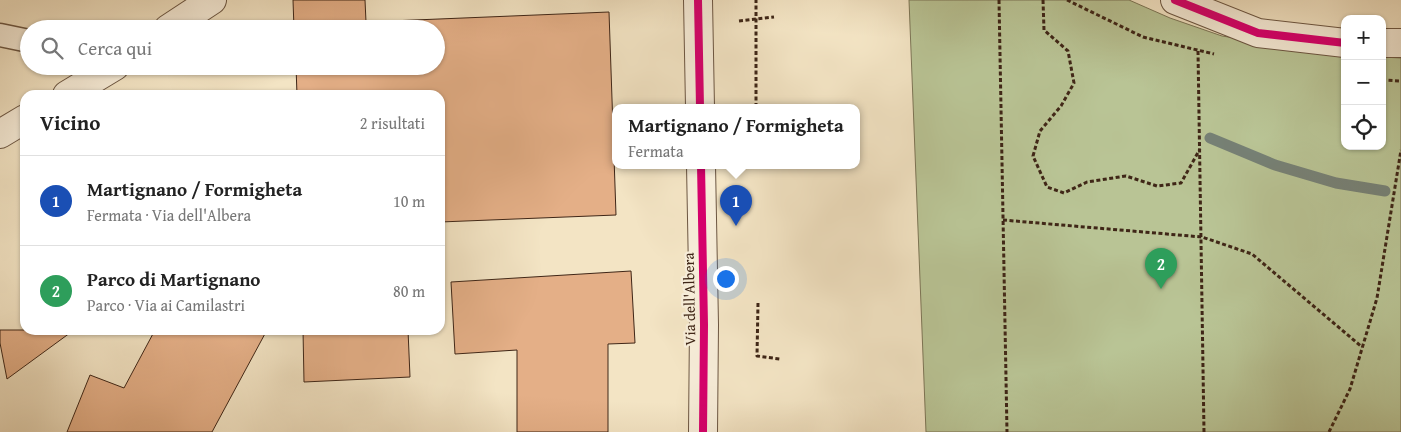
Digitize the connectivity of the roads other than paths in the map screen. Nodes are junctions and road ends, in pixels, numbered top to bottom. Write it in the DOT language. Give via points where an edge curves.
graph roads {
  1 [pos="212,0"];
  2 [pos="698,0"];
  3 [pos="1175,0"];
  4 [pos="182,20"];
  5 [pos="0,35"];
  6 [pos="20,39"];
  7 [pos="1341,43"];
  8 [pos="1386,43"];
  9 [pos="1401,44"];
  10 [pos="100,75"];
  11 [pos="75,90"];
  12 [pos="700,104"];
  13 [pos="20,122"];
  14 [pos="0,134"];
  15 [pos="701,169"];
  16 [pos="702,432"];
  1 -- 4 [label="street"];
  2 -- 12 [label="street"];
  3 -- 7 [label="street" via="1258,34"];
  5 -- 6 [label="lane"];
  8 -- 9 [label="street"];
  10 -- 11 [label="street"];
  13 -- 14 [label="street"];
  15 -- 16 [label="street, Via dell'Albera"];
}
